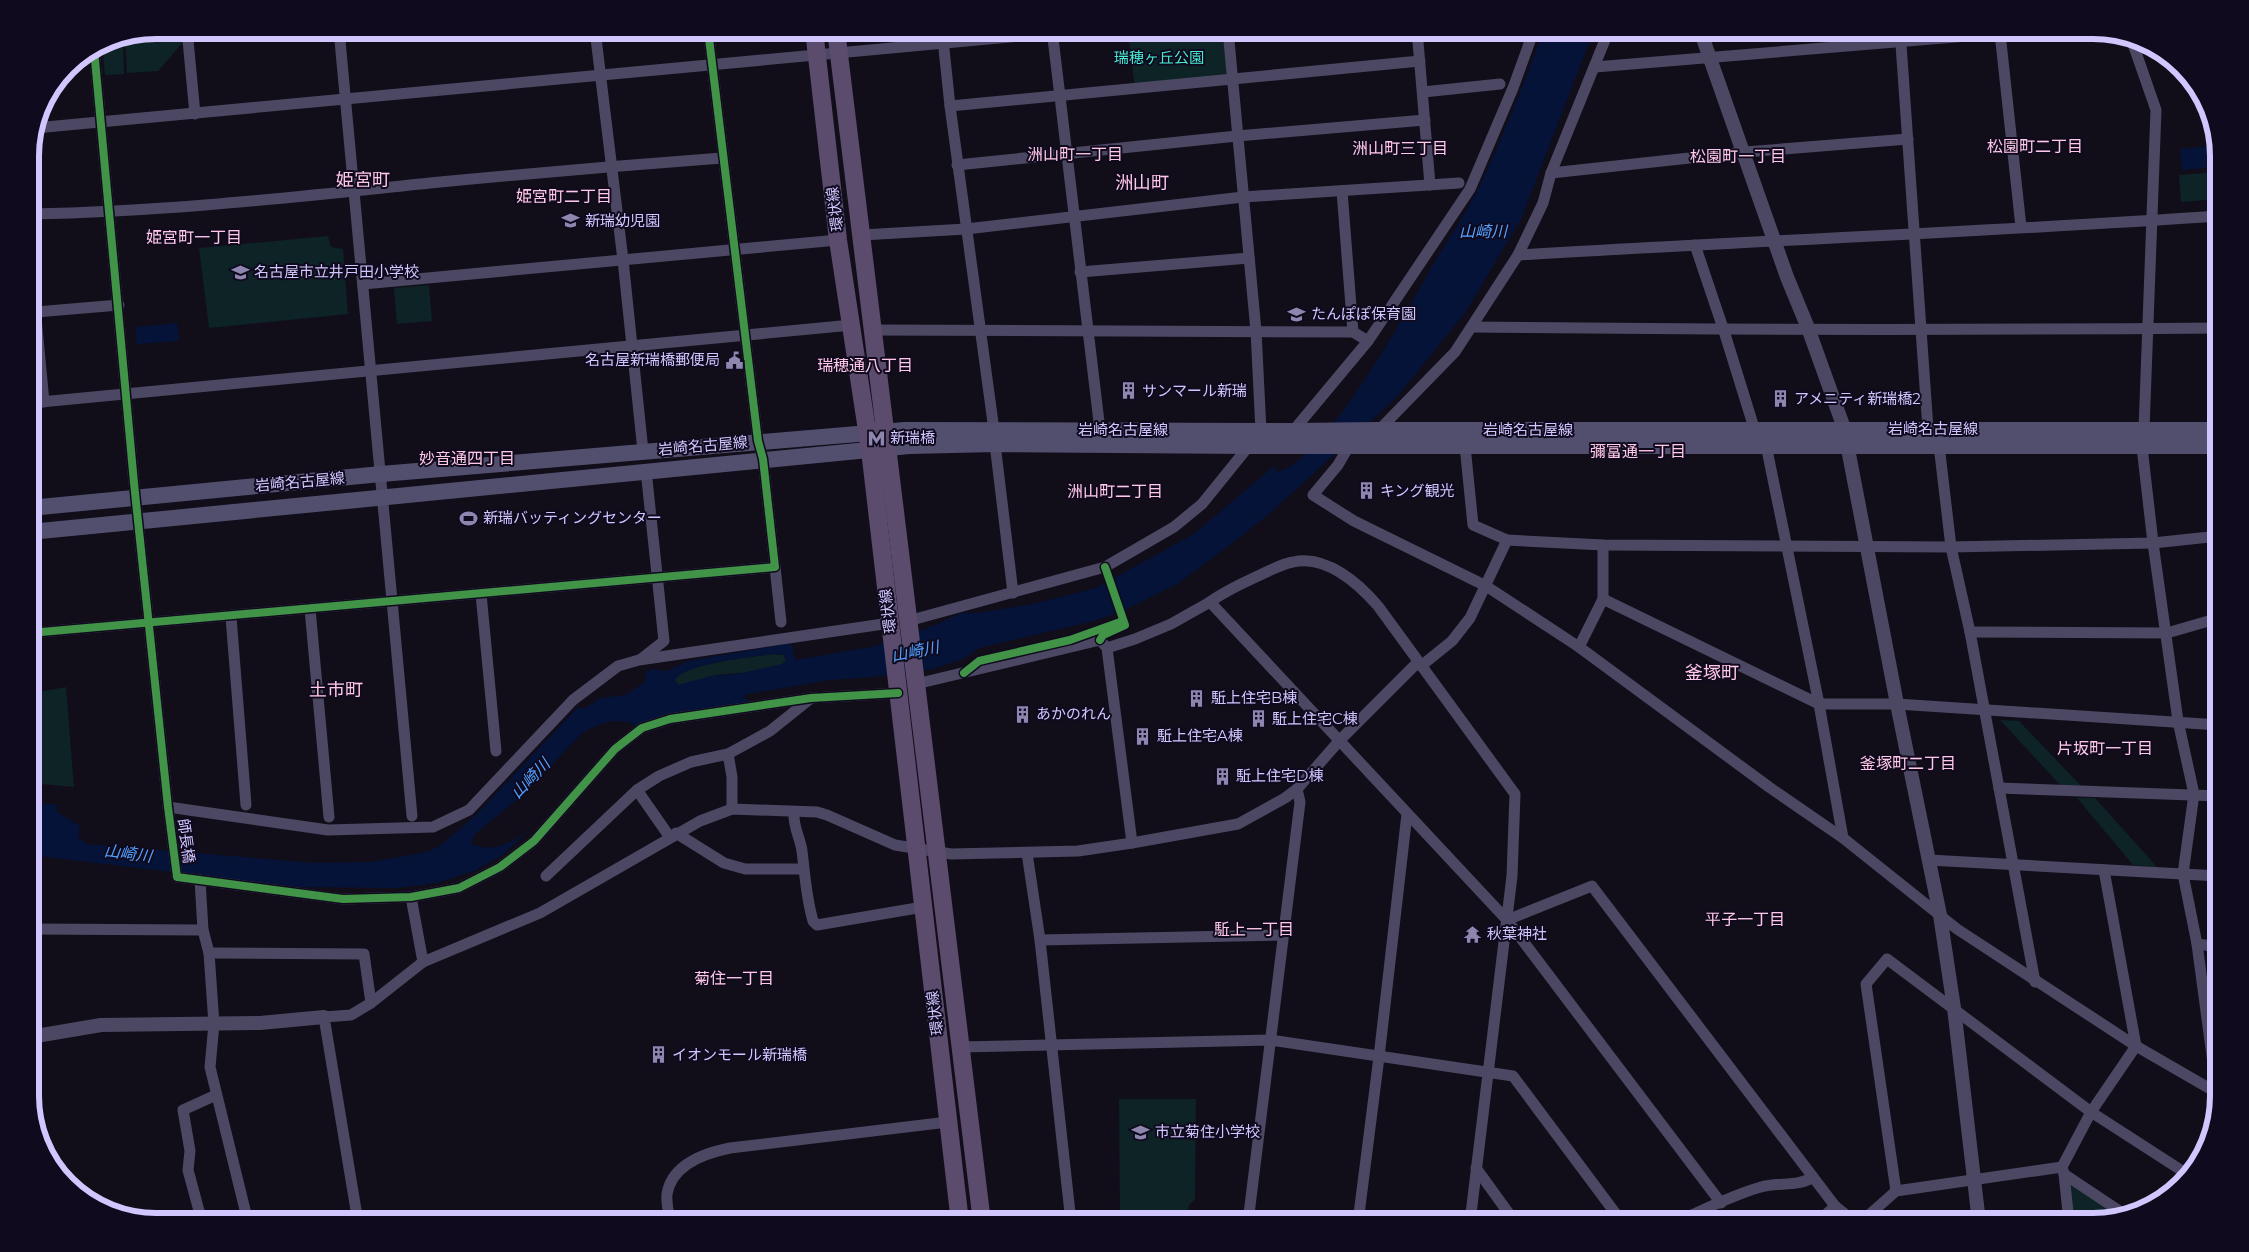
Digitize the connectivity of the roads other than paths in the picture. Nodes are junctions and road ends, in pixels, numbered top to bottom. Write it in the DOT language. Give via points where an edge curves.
graph roads {
  1 [pos="188,39"];
  2 [pos="340,39"];
  3 [pos="596,39"];
  4 [pos="709,39"];
  5 [pos="815,39"];
  6 [pos="837,39"];
  7 [pos="943,39"];
  8 [pos="986,39"];
  9 [pos="1053,39"];
  10 [pos="1229,39"];
  11 [pos="1418,39"];
  12 [pos="1531,39"];
  13 [pos="1606,39"];
  14 [pos="1704,39"];
  15 [pos="1874,39"];
  16 [pos="1900,39"];
  17 [pos="2001,39"];
  18 [pos="944,44"];
  19 [pos="2134,47"];
  20 [pos="839,52"];
  21 [pos="817,55"];
  22 [pos="95,56"];
  23 [pos="1711,58"];
  24 [pos="1420,61"];
  25 [pos="713,64"];
  26 [pos="1595,67"];
  27 [pos="600,75"];
  28 [pos="1232,80"];
  29 [pos="1500,84"];
  30 [pos="1422,92"];
  31 [pos="1059,96"];
  32 [pos="346,99"];
  33 [pos="950,106"];
  34 [pos="195,114"];
  35 [pos="1425,120"];
  36 [pos="100,121"];
  37 [pos="43,127"];
  38 [pos="1238,136"];
  39 [pos="1908,138"];
  40 [pos="1745,152"];
  41 [pos="1066,153"];
  42 [pos="722,158"];
  43 [pos="958,165"];
  44 [pos="612,166"];
  45 [pos="1552,174"];
  46 [pos="1458,183"];
  47 [pos="1430,185"];
  48 [pos="353,191"];
  49 [pos="1342,191"];
  50 [pos="1243,197"];
  51 [pos="109,213"];
  52 [pos="39,214"];
  53 [pos="1074,217"];
  54 [pos="2210,217"];
  55 [pos="2152,220"];
  56 [pos="2021,228"];
  57 [pos="966,229"];
  58 [pos="1914,233"];
  59 [pos="862,235"];
  60 [pos="838,240"];
  61 [pos="1776,243"];
  62 [pos="1695,245"];
  63 [pos="736,249"];
  64 [pos="1518,255"];
  65 [pos="1249,258"];
  66 [pos="623,260"];
  67 [pos="1080,272"];
  68 [pos="363,284"];
  69 [pos="119,305"];
  70 [pos="39,312"];
  71 [pos="852,325"];
  72 [pos="1472,328"];
  73 [pos="1808,328"];
  74 [pos="2210,328"];
  75 [pos="2149,329"];
  76 [pos="872,330"];
  77 [pos="981,330"];
  78 [pos="1921,330"];
  79 [pos="1088,331"];
  80 [pos="1256,331"];
  81 [pos="1724,331"];
  82 [pos="1353,332"];
  83 [pos="746,336"];
  84 [pos="1368,341"];
  85 [pos="39,346"];
  86 [pos="632,346"];
  87 [pos="370,370"];
  88 [pos="128,395"];
  89 [pos="39,402"];
  90 [pos="44,402"];
  91 [pos="1844,428"];
  92 [pos="1928,429"];
  93 [pos="2144,429"];
  94 [pos="1100,430"];
  95 [pos="1261,430"];
  96 [pos="1378,430"];
  97 [pos="2210,430"];
  98 [pos="1293,431"];
  99 [pos="1755,431"];
  100 [pos="995,437"];
  101 [pos="758,441"];
  102 [pos="877,441"];
  103 [pos="1766,445"];
  104 [pos="1847,445"];
  105 [pos="1939,445"];
  106 [pos="1250,446"];
  107 [pos="1350,446"];
  108 [pos="1464,446"];
  109 [pos="2210,446"];
  110 [pos="2142,447"];
  111 [pos="643,451"];
  112 [pos="763,459"];
  113 [pos="646,470"];
  114 [pos="381,474"];
  115 [pos="382,496"];
  116 [pos="136,497"];
  117 [pos="39,507"];
  118 [pos="139,521"];
  119 [pos="39,531"];
  120 [pos="2210,537"];
  121 [pos="1507,540"];
  122 [pos="2153,542"];
  123 [pos="1787,544"];
  124 [pos="1603,546"];
  125 [pos="1866,546"];
  126 [pos="1951,547"];
  127 [pos="775,567"];
  128 [pos="658,578"];
  129 [pos="1486,586"];
  130 [pos="1013,593"];
  131 [pos="481,594"];
  132 [pos="1603,599"];
  133 [pos="392,602"];
  134 [pos="1210,602"];
  135 [pos="310,609"];
  136 [pos="231,616"];
  137 [pos="2210,621"];
  138 [pos="781,622"];
  139 [pos="149,624"];
  140 [pos="909,624"];
  141 [pos="890,625"];
  142 [pos="39,632"];
  143 [pos="1970,632"];
  144 [pos="2167,633"];
  145 [pos="1579,647"];
  146 [pos="1107,648"];
  147 [pos="639,660"];
  148 [pos="1419,664"];
  149 [pos="916,684"];
  150 [pos="897,687"];
  151 [pos="811,698"];
  152 [pos="1819,704"];
  153 [pos="1897,704"];
  154 [pos="1984,712"];
  155 [pos="2178,721"];
  156 [pos="2210,724"];
  157 [pos="1340,740"];
  158 [pos="496,751"];
  159 [pos="728,754"];
  160 [pos="2000,788"];
  161 [pos="1297,789"];
  162 [pos="638,790"];
  163 [pos="2194,794"];
  164 [pos="2210,795"];
  165 [pos="246,805"];
  166 [pos="168,809"];
  167 [pos="732,809"];
  168 [pos="794,813"];
  169 [pos="1407,814"];
  170 [pos="412,816"];
  171 [pos="329,817"];
  172 [pos="672,835"];
  173 [pos="1843,838"];
  174 [pos="1132,843"];
  175 [pos="916,847"];
  176 [pos="936,852"];
  177 [pos="1027,853"];
  178 [pos="1929,860"];
  179 [pos="2013,865"];
  180 [pos="802,869"];
  181 [pos="2104,870"];
  182 [pos="2183,874"];
  183 [pos="546,876"];
  184 [pos="2210,876"];
  185 [pos="200,880"];
  186 [pos="411,897"];
  187 [pos="923,907"];
  188 [pos="1940,915"];
  189 [pos="1507,920"];
  190 [pos="39,929"];
  191 [pos="203,930"];
  192 [pos="1284,935"];
  193 [pos="1040,940"];
  194 [pos="2197,944"];
  195 [pos="2210,946"];
  196 [pos="209,953"];
  197 [pos="423,962"];
  198 [pos="2035,982"];
  199 [pos="371,1004"];
  200 [pos="1954,1008"];
  201 [pos="2210,1015"];
  202 [pos="324,1017"];
  203 [pos="214,1024"];
  204 [pos="39,1036"];
  205 [pos="1270,1040"];
  206 [pos="1052,1046"];
  207 [pos="2136,1046"];
  208 [pos="960,1047"];
  209 [pos="1380,1057"];
  210 [pos="1488,1073"];
  211 [pos="2210,1088"];
  212 [pos="216,1095"];
  213 [pos="2091,1112"];
  214 [pos="948,1122"];
  215 [pos="1476,1168"];
  216 [pos="2063,1171"];
  217 [pos="2183,1171"];
  218 [pos="1813,1177"];
  219 [pos="1973,1180"];
  220 [pos="1896,1191"];
  221 [pos="1721,1203"];
  222 [pos="1835,1206"];
  223 [pos="2118,1210"];
  224 [pos="200,1213"];
  225 [pos="246,1213"];
  226 [pos="357,1213"];
  227 [pos="669,1213"];
  228 [pos="959,1213"];
  229 [pos="981,1213"];
  230 [pos="1071,1213"];
  231 [pos="1249,1213"];
  232 [pos="1359,1213"];
  233 [pos="1471,1213"];
  234 [pos="1508,1213"];
  235 [pos="1615,1213"];
  236 [pos="1697,1213"];
  237 [pos="1828,1213"];
  238 [pos="1844,1213"];
  239 [pos="1871,1213"];
  240 [pos="1978,1213"];
  241 [pos="2068,1213"];
  1 -- 34 [label="street"];
  2 -- 32 [label="street"];
  3 -- 27 [label="street"];
  4 -- 25 [label="street"];
  5 -- 21 [label="main road, 環状線"];
  6 -- 20 [label="main road, 環状線"];
  7 -- 18 [label="street"];
  8 -- 18 [label="street"];
  9 -- 31 [label="street"];
  10 -- 28 [label="street"];
  11 -- 24 [label="street"];
  12 -- 84 [label="street" via="1470,189"];
  13 -- 26 [label="street"];
  14 -- 23 [label="street"];
  15 -- 23 [label="street"];
  16 -- 39 [label="street"];
  17 -- 56 [label="street"];
  18 -- 20 [label="street"];
  18 -- 33 [label="street"];
  19 -- 55 [label="street" via="2156,110"];
  20 -- 21 [label="street"];
  20 -- 59 [label="main road, 環状線"];
  21 -- 25 [label="street"];
  21 -- 60 [label="main road, 環状線"];
  22 -- 36 [label="street, 師長橋"];
  23 -- 26 [label="street"];
  23 -- 40 [label="street"];
  24 -- 28 [label="street"];
  24 -- 30 [label="street"];
  25 -- 27 [label="street"];
  25 -- 42 [label="street"];
  26 -- 45 [label="street"];
  27 -- 32 [label="street"];
  27 -- 44 [label="street"];
  28 -- 31 [label="street"];
  28 -- 38 [label="street"];
  29 -- 30 [label="street"];
  30 -- 35 [label="street"];
  31 -- 33 [label="street"];
  31 -- 41 [label="street"];
  32 -- 34 [label="street"];
  32 -- 48 [label="street"];
  33 -- 43 [label="street"];
  34 -- 36 [label="street"];
  35 -- 38 [label="street"];
  35 -- 47 [label="street"];
  36 -- 37 [label="street"];
  36 -- 51 [label="street, 師長橋"];
  38 -- 41 [label="street"];
  38 -- 50 [label="street"];
  39 -- 40 [label="street"];
  39 -- 58 [label="street"];
  40 -- 45 [label="street"];
  40 -- 61 [label="street"];
  41 -- 43 [label="street"];
  41 -- 53 [label="street"];
  42 -- 44 [label="street"];
  42 -- 63 [label="street"];
  43 -- 57 [label="street"];
  44 -- 48 [label="street"];
  44 -- 66 [label="street"];
  45 -- 64 [label="street" via="1543,202"];
  46 -- 47 [label="street"];
  47 -- 49 [label="street"];
  48 -- 51 [label="street"];
  48 -- 68 [label="street"];
  49 -- 50 [label="street"];
  49 -- 82 [label="street"];
  50 -- 53 [label="street"];
  50 -- 65 [label="street"];
  51 -- 52 [label="street"];
  51 -- 69 [label="street, 師長橋"];
  53 -- 57 [label="street"];
  53 -- 67 [label="street"];
  54 -- 55 [label="street"];
  55 -- 56 [label="street"];
  55 -- 75 [label="street"];
  56 -- 58 [label="street"];
  57 -- 59 [label="street"];
  57 -- 77 [label="street"];
  58 -- 61 [label="street"];
  58 -- 78 [label="street"];
  59 -- 76 [label="main road, 環状線"];
  60 -- 63 [label="street"];
  60 -- 71 [label="main road, 環状線"];
  61 -- 62 [label="street"];
  61 -- 73 [label="street"];
  62 -- 64 [label="street"];
  62 -- 81 [label="street"];
  63 -- 66 [label="street"];
  63 -- 83 [label="street"];
  64 -- 72 [label="street"];
  65 -- 67 [label="street"];
  65 -- 80 [label="street"];
  66 -- 68 [label="street"];
  66 -- 86 [label="street"];
  67 -- 79 [label="street"];
  68 -- 87 [label="street"];
  69 -- 70 [label="street"];
  69 -- 88 [label="street, 師長橋"];
  71 -- 83 [label="street"];
  71 -- 102 [label="main road, 環状線"];
  72 -- 81 [label="street"];
  72 -- 96 [label="street" via="1455,352"];
  73 -- 78 [label="street"];
  73 -- 81 [label="street"];
  73 -- 91 [label="street"];
  74 -- 75 [label="street"];
  75 -- 78 [label="street"];
  75 -- 93 [label="street"];
  76 -- 77 [label="street"];
  76 -- 102 [label="main road, 環状線"];
  77 -- 79 [label="street"];
  77 -- 100 [label="street"];
  78 -- 92 [label="street"];
  79 -- 80 [label="street"];
  79 -- 94 [label="street"];
  80 -- 82 [label="street"];
  80 -- 95 [label="street"];
  81 -- 99 [label="street"];
  82 -- 84 [label="street"];
  83 -- 86 [label="street"];
  83 -- 101 [label="street"];
  84 -- 98 [label="street"];
  85 -- 90 [label="street"];
  86 -- 87 [label="street"];
  86 -- 111 [label="street"];
  87 -- 88 [label="street"];
  87 -- 114 [label="street"];
  88 -- 90 [label="street"];
  88 -- 116 [label="street, 師長橋"];
  89 -- 90 [label="street"];
  91 -- 92 [label="main road, 岩崎名古屋線"];
  91 -- 99 [label="main road, 岩崎名古屋線"];
  91 -- 104 [label="street"];
  92 -- 93 [label="main road, 岩崎名古屋線"];
  93 -- 97 [label="main road, 岩崎名古屋線"];
  94 -- 95 [label="main road, 岩崎名古屋線"];
  94 -- 100 [label="main road, 岩崎名古屋線"];
  95 -- 98 [label="main road, 岩崎名古屋線"];
  95 -- 106 [label="street"];
  96 -- 98 [label="main road, 岩崎名古屋線, bridge"];
  96 -- 99 [label="main road, 岩崎名古屋線"];
  100 -- 102 [label="main road, 岩崎名古屋線"];
  100 -- 106 [label="main road, 岩崎名古屋線"];
  100 -- 130 [label="street"];
  101 -- 102 [label="main road, 岩崎名古屋線"];
  101 -- 111 [label="main road, 岩崎名古屋線"];
  101 -- 112 [label="street"];
  102 -- 112 [label="main road, 岩崎名古屋線"];
  102 -- 140 [label="main road, 環状線"];
  102 -- 141 [label="main road, 環状線"];
  103 -- 104 [label="main road, 岩崎名古屋線"];
  103 -- 108 [label="main road, 岩崎名古屋線"];
  103 -- 123 [label="street"];
  104 -- 105 [label="main road, 岩崎名古屋線"];
  104 -- 125 [label="street"];
  105 -- 110 [label="main road, 岩崎名古屋線"];
  105 -- 126 [label="street"];
  106 -- 107 [label="main road, 岩崎名古屋線"];
  106 -- 130 [label="street" via="1202,504 1174,527 1105,567"];
  107 -- 108 [label="main road, 岩崎名古屋線"];
  107 -- 129 [label="street" via="1313,495 1354,521"];
  108 -- 121 [label="street" via="1473,525"];
  109 -- 110 [label="main road, 岩崎名古屋線"];
  110 -- 122 [label="street"];
  111 -- 114 [label="main road, 岩崎名古屋線"];
  112 -- 113 [label="main road, 岩崎名古屋線"];
  112 -- 127 [label="street"];
  113 -- 115 [label="main road, 岩崎名古屋線"];
  113 -- 128 [label="street"];
  114 -- 115 [label="street"];
  114 -- 116 [label="main road, 岩崎名古屋線"];
  115 -- 118 [label="main road, 岩崎名古屋線"];
  115 -- 133 [label="street"];
  116 -- 117 [label="main road, 岩崎名古屋線"];
  116 -- 118 [label="street, 師長橋"];
  118 -- 119 [label="main road, 岩崎名古屋線"];
  118 -- 139 [label="street, 師長橋"];
  120 -- 122 [label="street"];
  121 -- 124 [label="street"];
  121 -- 129 [label="street"];
  122 -- 126 [label="street"];
  122 -- 144 [label="street"];
  123 -- 124 [label="street"];
  123 -- 125 [label="street"];
  123 -- 152 [label="street"];
  124 -- 132 [label="street"];
  125 -- 126 [label="street"];
  125 -- 153 [label="street"];
  126 -- 143 [label="street"];
  127 -- 128 [label="street"];
  127 -- 138 [label="street"];
  128 -- 131 [label="street"];
  128 -- 147 [label="street" via="664,641"];
  129 -- 145 [label="street"];
  129 -- 148 [label="street" via="1470,618 1452,641"];
  130 -- 140 [label="street"];
  131 -- 133 [label="street"];
  131 -- 158 [label="street"];
  132 -- 145 [label="street"];
  132 -- 152 [label="street"];
  133 -- 135 [label="street"];
  133 -- 170 [label="street"];
  134 -- 146 [label="street" via="1171,624"];
  134 -- 148 [label="street" via="1294,561 1320,564 1363,589"];
  134 -- 157 [label="street"];
  135 -- 136 [label="street"];
  135 -- 171 [label="street"];
  136 -- 139 [label="street"];
  136 -- 165 [label="street"];
  137 -- 144 [label="street"];
  139 -- 142 [label="street"];
  139 -- 166 [label="street, 師長橋"];
  140 -- 149 [label="main road, 環状線"];
  141 -- 147 [label="street"];
  141 -- 150 [label="main road, 環状線"];
  143 -- 144 [label="street"];
  143 -- 154 [label="street"];
  144 -- 155 [label="street"];
  145 -- 173 [label="street"];
  146 -- 149 [label="street" via="1100,640"];
  146 -- 174 [label="street"];
  147 -- 166 [label="street" via="618,666 573,700 470,810 434,828 328,830"];
  148 -- 157 [label="street"];
  148 -- 189 [label="street" via="1515,794"];
  149 -- 176 [label="main road, 環状線"];
  150 -- 151 [label="street"];
  150 -- 175 [label="main road, 環状線"];
  151 -- 159 [label="street" via="770,731"];
  151 -- 186 [label="street" via="670,719 642,728 616,748 534,841 500,867 460,888"];
  152 -- 153 [label="street"];
  152 -- 173 [label="street"];
  153 -- 154 [label="street"];
  153 -- 178 [label="street"];
  154 -- 155 [label="street"];
  154 -- 160 [label="street"];
  155 -- 156 [label="street"];
  155 -- 163 [label="street"];
  157 -- 161 [label="street"];
  157 -- 169 [label="street"];
  159 -- 162 [label="street" via="691,762 659,776"];
  159 -- 167 [label="street"];
  160 -- 163 [label="street"];
  160 -- 179 [label="street"];
  161 -- 174 [label="street" via="1238,824"];
  161 -- 192 [label="street" via="1300,802"];
  162 -- 172 [label="street"];
  162 -- 183 [label="street"];
  163 -- 164 [label="street"];
  163 -- 182 [label="street"];
  166 -- 185 [label="street, 師長橋" via="177,877"];
  167 -- 168 [label="street"];
  167 -- 172 [label="street"];
  168 -- 175 [label="street" via="827,814 895,845"];
  168 -- 180 [label="street" via="793,823 802,849"];
  169 -- 189 [label="street"];
  169 -- 209 [label="street"];
  172 -- 180 [label="street" via="724,863 745,869"];
  172 -- 197 [label="street" via="540,913"];
  173 -- 188 [label="street"];
  174 -- 177 [label="street" via="1078,851"];
  175 -- 176 [label="street"];
  175 -- 187 [label="main road, 環状線"];
  176 -- 177 [label="street"];
  176 -- 208 [label="main road, 環状線"];
  177 -- 193 [label="street"];
  178 -- 179 [label="street"];
  178 -- 188 [label="street"];
  179 -- 181 [label="street"];
  179 -- 198 [label="street"];
  180 -- 187 [label="street" via="810,910 817,925"];
  181 -- 182 [label="street"];
  181 -- 207 [label="street"];
  182 -- 184 [label="street"];
  182 -- 194 [label="street"];
  185 -- 186 [label="street" via="343,899"];
  185 -- 191 [label="street"];
  186 -- 197 [label="street"];
  187 -- 214 [label="main road, 環状線"];
  188 -- 198 [label="street"];
  188 -- 200 [label="street"];
  189 -- 210 [label="street"];
  189 -- 218 [label="street" via="1592,886"];
  189 -- 221 [label="street"];
  190 -- 191 [label="street"];
  191 -- 196 [label="street"];
  192 -- 193 [label="street"];
  192 -- 205 [label="street"];
  193 -- 206 [label="street"];
  194 -- 195 [label="street"];
  194 -- 201 [label="street"];
  196 -- 199 [label="street" via="364,954"];
  196 -- 203 [label="street"];
  197 -- 199 [label="street"];
  198 -- 207 [label="street"];
  199 -- 202 [label="street" via="351,1015"];
  200 -- 213 [label="street"];
  200 -- 219 [label="street"];
  200 -- 220 [label="street" via="1887,960 1866,984"];
  202 -- 203 [label="street"];
  202 -- 226 [label="street"];
  203 -- 204 [label="street" via="100,1026"];
  203 -- 212 [label="street" via="210,1067"];
  205 -- 206 [label="street"];
  205 -- 209 [label="street"];
  205 -- 231 [label="street"];
  206 -- 208 [label="street"];
  206 -- 230 [label="street"];
  207 -- 211 [label="street"];
  207 -- 213 [label="street"];
  208 -- 229 [label="main road, 環状線"];
  209 -- 210 [label="street"];
  209 -- 232 [label="street"];
  210 -- 215 [label="street"];
  210 -- 235 [label="street" via="1513,1076"];
  212 -- 224 [label="street" via="184,1110 190,1151 188,1170"];
  212 -- 225 [label="street"];
  213 -- 216 [label="street"];
  213 -- 217 [label="street"];
  214 -- 227 [label="street" via="730,1148 696,1156 684,1167 668,1194"];
  214 -- 228 [label="main road, 環状線"];
  215 -- 233 [label="street"];
  215 -- 234 [label="street"];
  216 -- 219 [label="street"];
  216 -- 223 [label="street"];
  216 -- 241 [label="street"];
  218 -- 221 [label="street" via="1804,1183 1762,1186"];
  218 -- 222 [label="street"];
  219 -- 220 [label="street"];
  219 -- 240 [label="street"];
  220 -- 239 [label="street"];
  221 -- 236 [label="street"];
  222 -- 237 [label="street"];
  222 -- 238 [label="street"];
}
